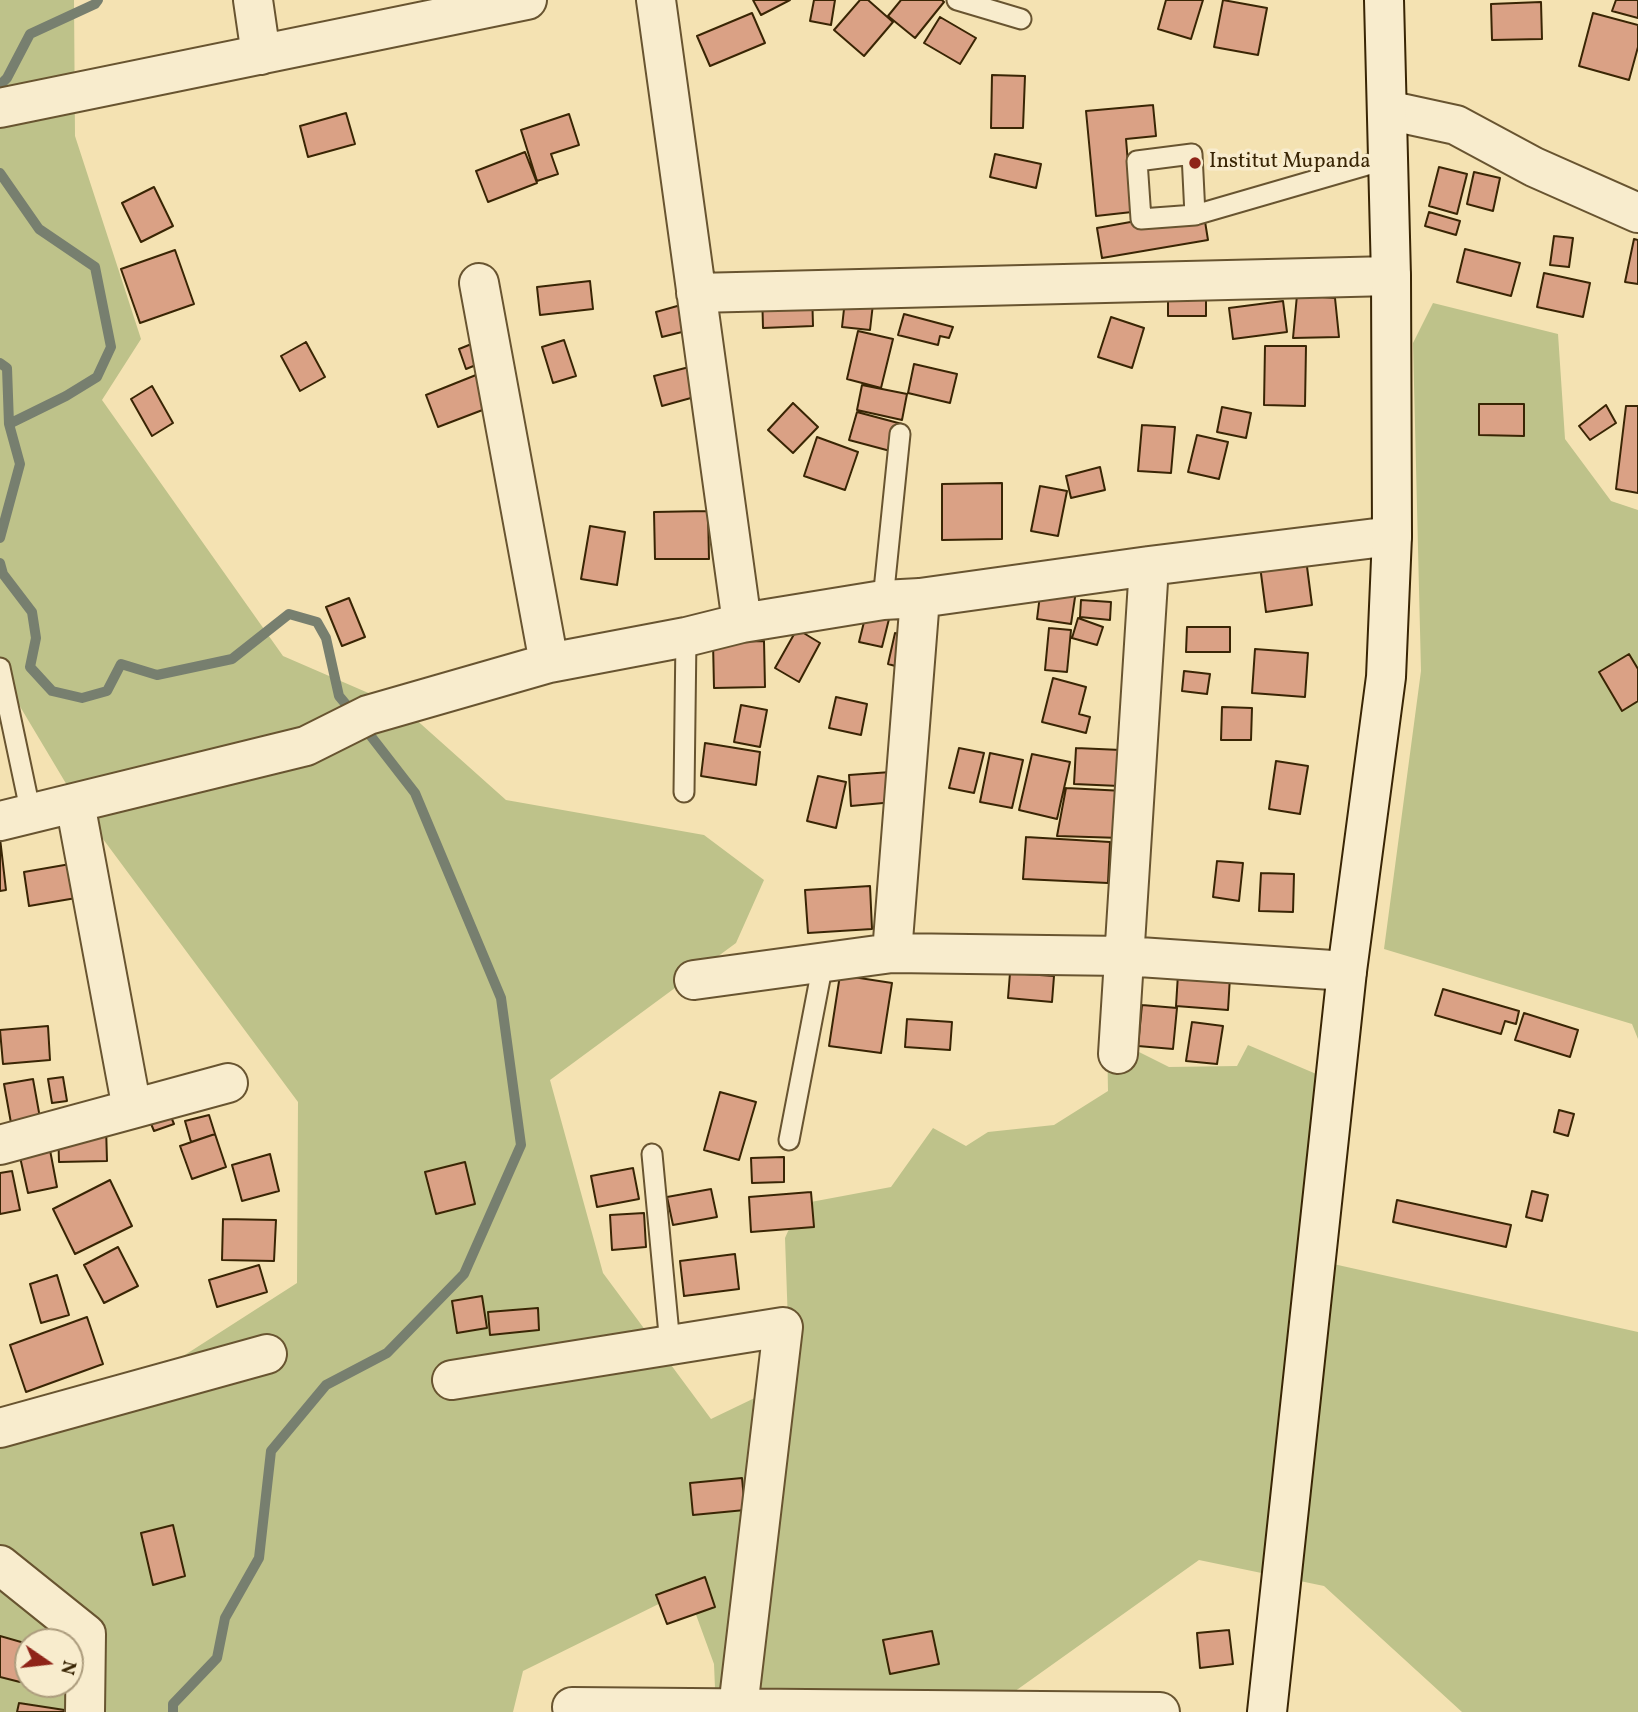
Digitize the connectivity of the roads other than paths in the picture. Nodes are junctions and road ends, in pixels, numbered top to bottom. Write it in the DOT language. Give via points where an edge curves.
graph roads {
  1 [pos="253,0"];
  2 [pos="527,0"];
  3 [pos="656,0"];
  4 [pos="957,0"];
  5 [pos="1384,0"];
  6 [pos="1021,19"];
  7 [pos="261,55"];
  8 [pos="0,108"];
  9 [pos="1387,110"];
  10 [pos="1388,159"];
  11 [pos="1638,213"];
  12 [pos="1195,215"];
  13 [pos="1391,276"];
  14 [pos="479,283"];
  15 [pos="696,293"];
  16 [pos="900,434"];
  17 [pos="1392,536"];
  18 [pos="1149,566"];
  19 [pos="920,598"];
  20 [pos="883,600"];
  21 [pos="742,622"];
  22 [pos="686,637"];
  23 [pos="550,663"];
  24 [pos="0,668"];
  25 [pos="684,792"];
  26 [pos="75,803"];
  27 [pos="16,817"];
  28 [pos="892,953"];
  29 [pos="1124,956"];
  30 [pos="823,963"];
  31 [pos="1347,971"];
  32 [pos="694,980"];
  33 [pos="1118,1054"];
  34 [pos="228,1083"];
  35 [pos="132,1110"];
  36 [pos="789,1140"];
  37 [pos="0,1146"];
  38 [pos="652,1154"];
  39 [pos="670,1345"];
  40 [pos="267,1354"];
  41 [pos="452,1380"];
  42 [pos="0,1428"];
  43 [pos="0,1564"];
  44 [pos="572,1707"];
  45 [pos="738,1708"];
  46 [pos="85,1712"];
  47 [pos="1160,1712"];
  48 [pos="1267,1712"];
  1 -- 7 [label="street"];
  2 -- 7 [label="street"];
  3 -- 15 [label="street"];
  4 -- 6 [label="lane"];
  5 -- 9 [label="street"];
  7 -- 8 [label="street"];
  9 -- 10 [label="street"];
  9 -- 11 [label="street" via="1456,125 1534,167"];
  10 -- 12 [label="lane"];
  10 -- 13 [label="street"];
  13 -- 15 [label="street"];
  13 -- 17 [label="street"];
  14 -- 23 [label="street"];
  15 -- 21 [label="street"];
  16 -- 20 [label="lane"];
  17 -- 18 [label="street"];
  17 -- 31 [label="street" via="1385,677"];
  18 -- 19 [label="street"];
  18 -- 29 [label="street"];
  19 -- 20 [label="street"];
  19 -- 28 [label="street"];
  20 -- 21 [label="street"];
  21 -- 22 [label="street"];
  22 -- 23 [label="street"];
  22 -- 25 [label="lane"];
  23 -- 26 [label="street" via="358,720 306,746"];
  24 -- 27 [label="lane"];
  26 -- 27 [label="street"];
  26 -- 35 [label="street"];
  28 -- 29 [label="street"];
  28 -- 30 [label="street"];
  29 -- 31 [label="street"];
  29 -- 33 [label="street"];
  30 -- 32 [label="street"];
  30 -- 36 [label="lane"];
  31 -- 48 [label="street"];
  34 -- 35 [label="street"];
  35 -- 37 [label="street"];
  38 -- 39 [label="lane"];
  39 -- 41 [label="street"];
  39 -- 45 [label="street" via="783,1327"];
  40 -- 42 [label="street"];
  43 -- 46 [label="street" via="86,1634"];
  44 -- 45 [label="street"];
  45 -- 47 [label="street"];
}
